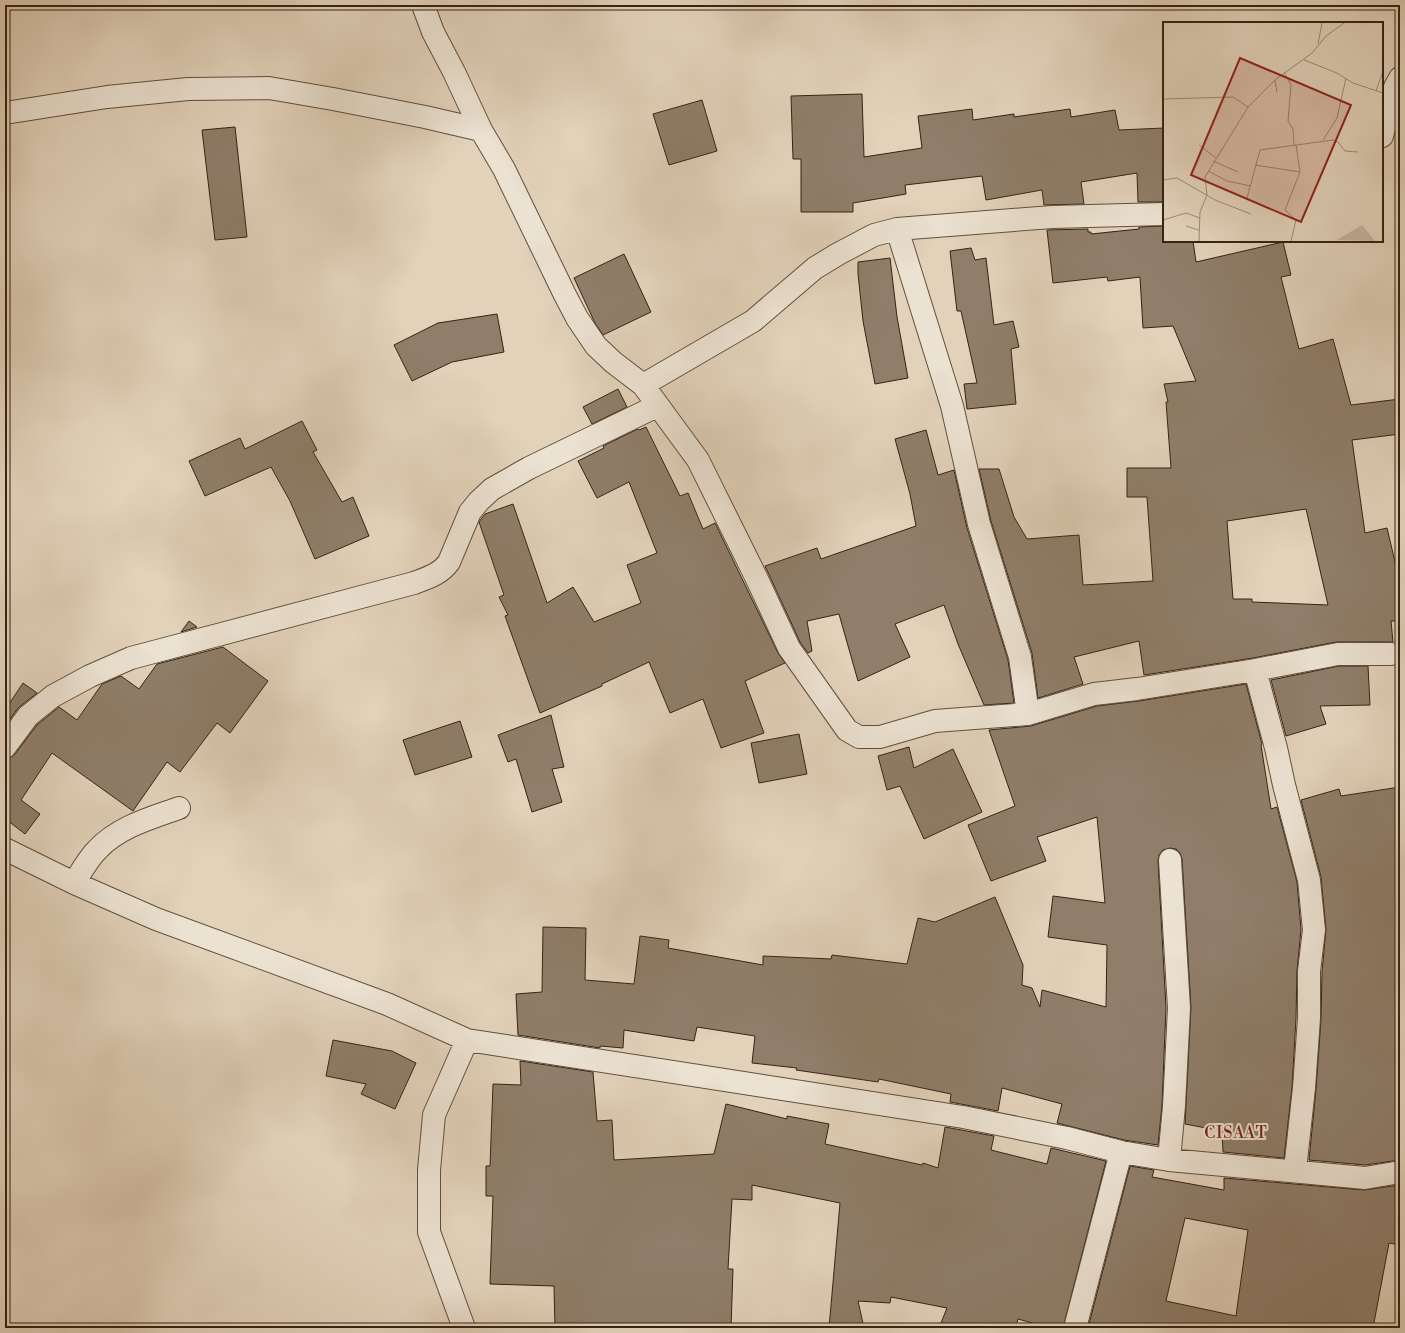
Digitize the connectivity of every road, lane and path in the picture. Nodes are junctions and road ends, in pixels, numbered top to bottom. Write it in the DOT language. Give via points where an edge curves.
graph roads {
  1 [pos="423,5"];
  2 [pos="1400,78"];
  3 [pos="5,113"];
  4 [pos="481,130"];
  5 [pos="1383,132"];
  6 [pos="1163,214"];
  7 [pos="897,229"];
  8 [pos="643,385"];
  9 [pos="657,406"];
  10 [pos="1391,654"];
  11 [pos="1255,670"];
  12 [pos="1028,714"];
  13 [pos="5,747"];
  14 [pos="179,808"];
  15 [pos="5,849"];
  16 [pos="1170,860"];
  17 [pos="74,883"];
  18 [pos="467,1040"];
  19 [pos="1121,1152"];
  20 [pos="1169,1160"];
  21 [pos="1295,1170"];
  22 [pos="1400,1172"];
  23 [pos="464,1328"];
  24 [pos="1075,1328"];
  1 -- 4 [label="street" via="433,32"];
  2 -- 5 [label="street" via="1395,87"];
  3 -- 4 [label="street" via="107,97 173,90 269,88 341,100"];
  4 -- 8 [label="street" via="504,169 577,318 596,346"];
  6 -- 7 [label="street" via="1052,217"];
  7 -- 8 [label="street" via="874,235 815,268 754,321"];
  7 -- 12 [label="street" via="952,406 979,524 1020,657"];
  8 -- 9 [label="street"];
  9 -- 12 [label="street" via="698,460 789,648 847,730 859,737 880,737 935,720"];
  9 -- 13 [label="street" via="528,468 492,489 470,512 449,562 436,574 414,583 131,658 52,696 28,716"];
  10 -- 11 [label="street" via="1338,654"];
  11 -- 12 [label="street" via="1094,694"];
  11 -- 21 [label="street" via="1309,880 1314,930 1309,971 1309,1018 1304,1088"];
  14 -- 17 [label="street" via="136,823 108,839 96,850"];
  15 -- 17 [label="street"];
  16 -- 20 [label="street" via="1179,1008"];
  17 -- 18 [label="street" via="156,919 387,1004"];
  18 -- 19 [label="street" via="963,1117 1068,1138"];
  18 -- 23 [label="street" via="434,1115 429,1170 429,1232"];
  19 -- 20 [label="street"];
  19 -- 24 [label="street"];
  20 -- 21 [label="street"];
  21 -- 22 [label="street" via="1365,1178"];
}
